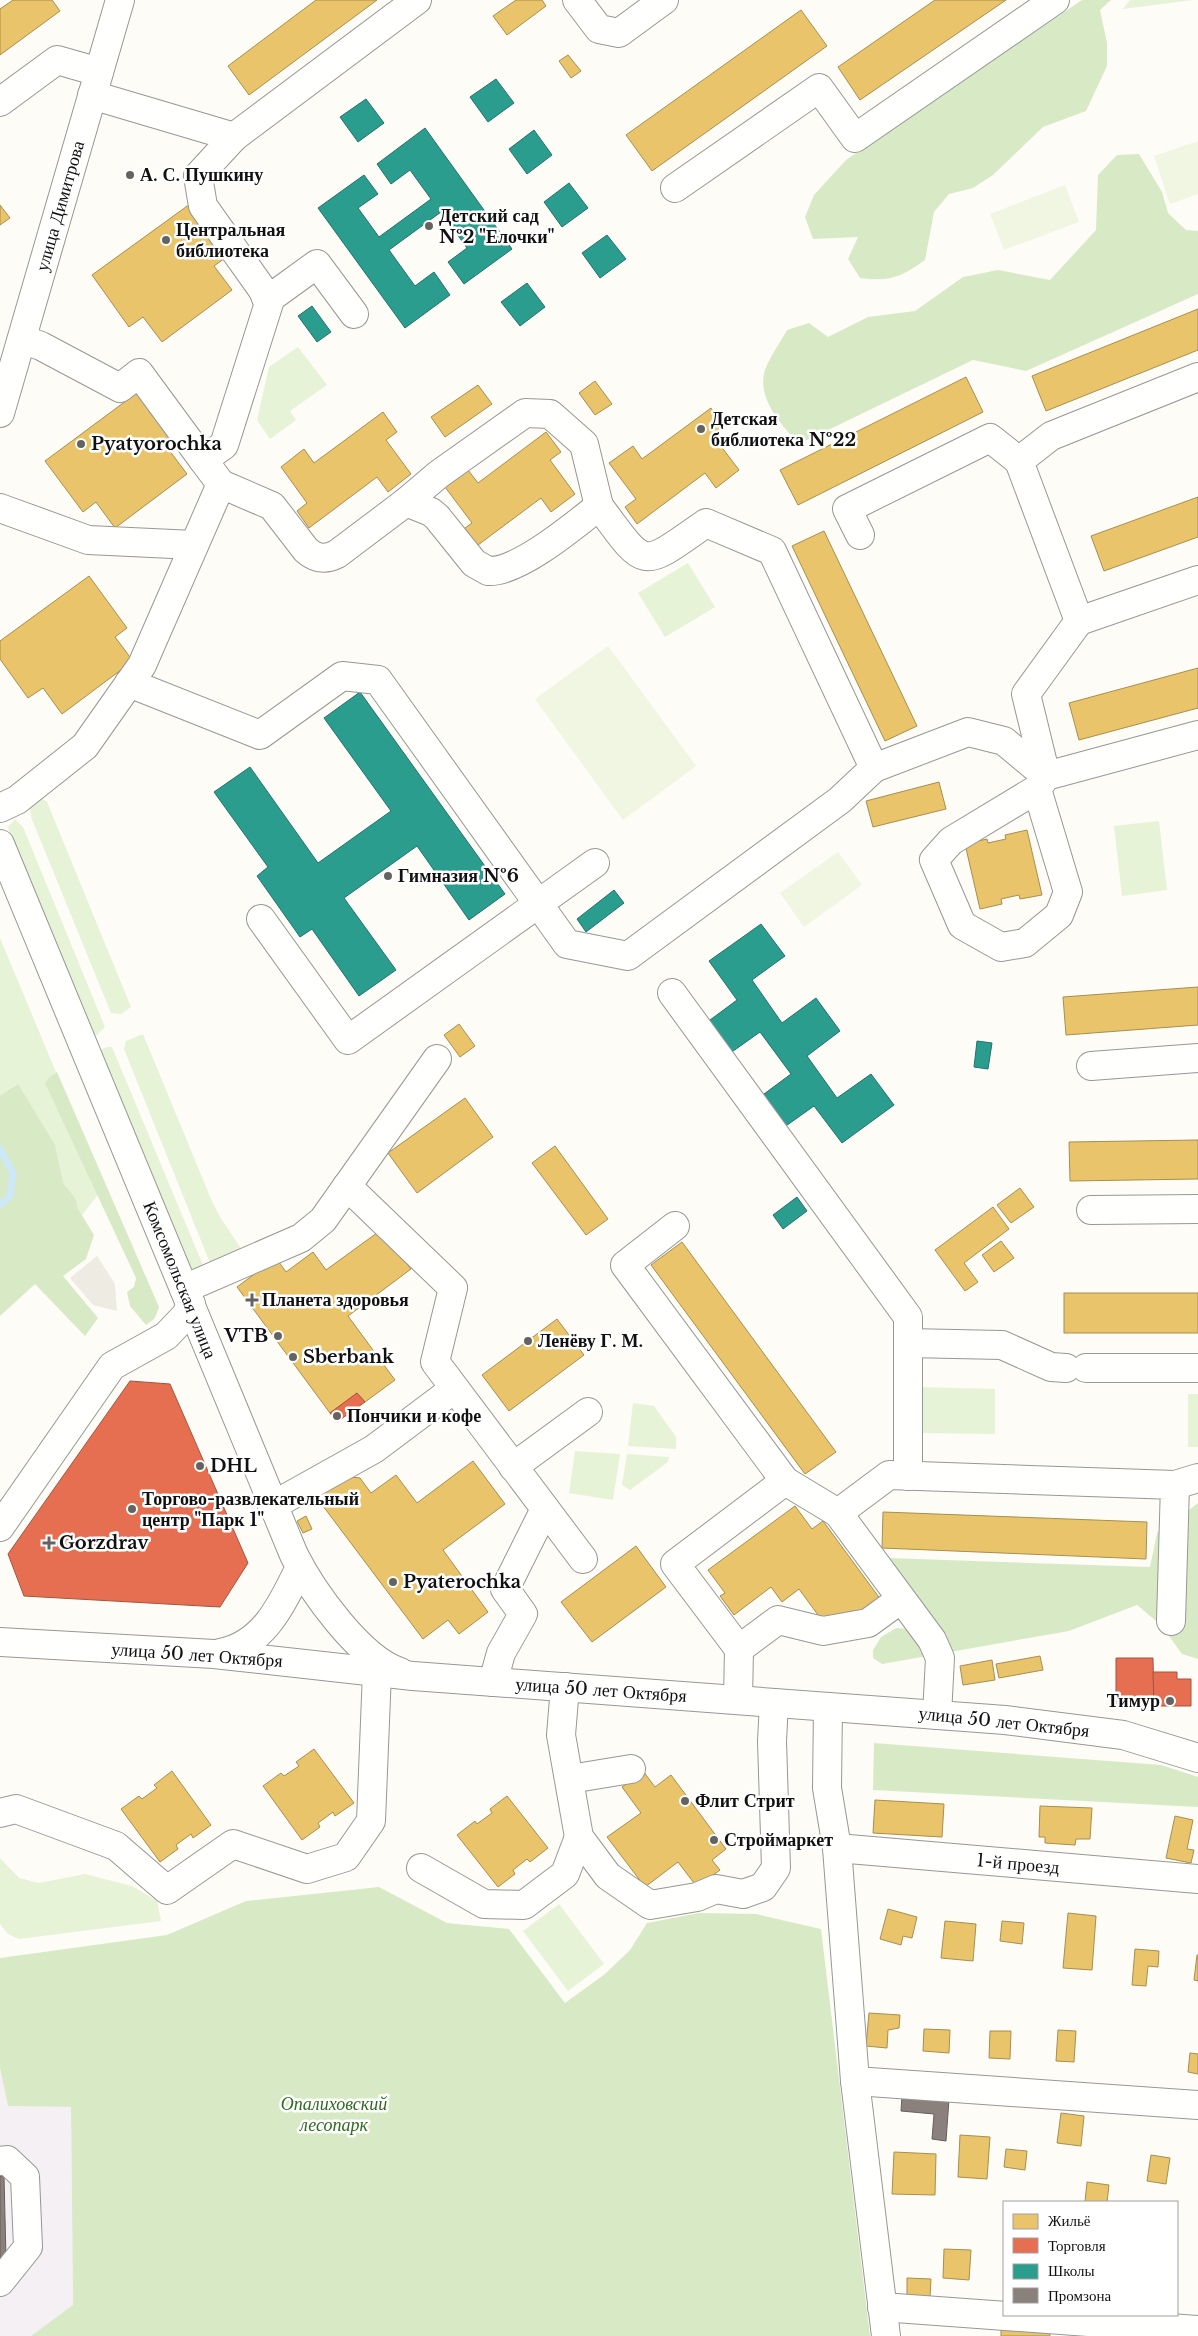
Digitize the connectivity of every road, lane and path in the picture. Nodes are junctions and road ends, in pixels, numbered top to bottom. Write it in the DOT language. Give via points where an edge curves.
graph roads {
  1 [pos="120,0"];
  2 [pos="417,0"];
  3 [pos="577,0"];
  4 [pos="664,0"];
  5 [pos="1055,0"];
  6 [pos="95,84"];
  7 [pos="0,102"];
  8 [pos="234,137"];
  9 [pos="675,188"];
  10 [pos="266,298"];
  11 [pos="354,314"];
  12 [pos="22,339"];
  13 [pos="1198,377"];
  14 [pos="0,413"];
  15 [pos="203,460"];
  16 [pos="1019,461"];
  17 [pos="221,484"];
  18 [pos="406,502"];
  19 [pos="599,506"];
  20 [pos="0,508"];
  21 [pos="860,535"];
  22 [pos="194,545"];
  23 [pos="1198,580"];
  24 [pos="1079,621"];
  25 [pos="129,683"];
  26 [pos="1198,735"];
  27 [pos="874,768"];
  28 [pos="1042,782"];
  29 [pos="0,808"];
  30 [pos="0,844"];
  31 [pos="595,863"];
  32 [pos="538,904"];
  33 [pos="261,919"];
  34 [pos="672,993"];
  35 [pos="1198,1058"];
  36 [pos="437,1059"];
  37 [pos="1091,1066"];
  38 [pos="347,1186"];
  39 [pos="1198,1209"];
  40 [pos="1091,1210"];
  41 [pos="675,1226"];
  42 [pos="187,1297"];
  43 [pos="908,1343"];
  44 [pos="1198,1368"];
  45 [pos="454,1389"];
  46 [pos="588,1412"];
  47 [pos="513,1468"];
  48 [pos="908,1476"];
  49 [pos="785,1481"];
  50 [pos="1186,1481"];
  51 [pos="272,1506"];
  52 [pos="545,1509"];
  53 [pos="838,1513"];
  54 [pos="0,1527"];
  55 [pos="583,1559"];
  56 [pos="300,1567"];
  57 [pos="901,1599"];
  58 [pos="1171,1621"];
  59 [pos="0,1642"];
  60 [pos="739,1650"];
  61 [pos="214,1654"];
  62 [pos="377,1672"];
  63 [pos="413,1676"];
  64 [pos="492,1682"];
  65 [pos="565,1688"];
  66 [pos="738,1700"];
  67 [pos="774,1703"];
  68 [pos="828,1707"];
  69 [pos="937,1715"];
  70 [pos="1198,1758"];
  71 [pos="631,1769"];
  72 [pos="570,1779"];
  73 [pos="0,1813"];
  74 [pos="579,1838"];
  75 [pos="837,1848"];
  76 [pos="421,1868"];
  77 [pos="1198,1879"];
  78 [pos="855,2081"];
  79 [pos="1198,2105"];
  80 [pos="0,2161"];
  81 [pos="0,2282"];
  82 [pos="882,2307"];
  83 [pos="1003,2316"];
  84 [pos="1006,2316"];
  85 [pos="1198,2330"];
  86 [pos="886,2336"];
  1 -- 6 [label="street, улица Димитрова"];
  2 -- 8 [label="street"];
  3 -- 4 [label="street" via="599,30 619,33"];
  5 -- 9 [label="street" via="855,138 819,88"];
  6 -- 7 [label="street" via="57,60"];
  6 -- 8 [label="street"];
  6 -- 12 [label="street, улица Димитрова"];
  8 -- 10 [label="street" via="198,176 203,206"];
  10 -- 11 [label="street" via="317,264"];
  10 -- 15 [label="street" via="269,303 224,446"];
  12 -- 14 [label="street, улица Димитрова"];
  12 -- 15 [label="street" via="120,388 139,373"];
  13 -- 16 [label="street" via="1051,436"];
  15 -- 17 [label="street"];
  16 -- 21 [label="street" via="990,438 847,509"];
  16 -- 24 [label="street"];
  17 -- 18 [label="street" via="272,506 306,550 321,558 337,554"];
  17 -- 22 [label="street"];
  18 -- 19 [label="street" via="431,512 474,563 496,572 553,542"];
  18 -- 19 [label="street" via="439,474 525,413 550,414 584,444"];
  19 -- 27 [label="street" via="630,548 646,557 663,553 706,523 772,551"];
  20 -- 22 [label="street" via="88,540"];
  22 -- 25 [label="street" via="142,665"];
  23 -- 24 [label="street"];
  24 -- 28 [label="street" via="1026,694"];
  25 -- 29 [label="street" via="85,746 17,800"];
  25 -- 32 [label="street" via="260,735 342,676 378,680"];
  26 -- 28 [label="street"];
  27 -- 28 [label="street" via="968,732 1004,741"];
  27 -- 32 [label="street" via="840,800 628,956 567,944"];
  28 -- 28 [label="street" via="950,841 934,860 962,925 1000,947 1025,943 1058,915 1068,892"];
  30 -- 42 [label="street, Комсомольская улица"];
  31 -- 32 [label="street"];
  32 -- 33 [label="street" via="348,1040"];
  34 -- 43 [label="street" via="908,1317"];
  35 -- 37 [label="street"];
  36 -- 38 [label="street"];
  38 -- 42 [label="street" via="323,1220 301,1238"];
  38 -- 45 [label="street" via="453,1288 435,1362"];
  39 -- 40 [label="street"];
  41 -- 49 [label="street" via="625,1265"];
  42 -- 51 [label="street, Комсомольская улица"];
  42 -- 54 [label="street" via="186,1314 166,1336 112,1366"];
  43 -- 44 [label="street" via="1002,1345 1051,1367"];
  43 -- 48 [label="street"];
  45 -- 47 [label="street"];
  45 -- 51 [label="street" via="374,1449"];
  46 -- 47 [label="street"];
  47 -- 52 [label="street"];
  48 -- 50 [label="street"];
  48 -- 53 [label="street" via="889,1475"];
  49 -- 53 [label="street"];
  49 -- 60 [label="street" via="674,1564"];
  50 -- 58 [label="street"];
  51 -- 56 [label="street, Комсомольская улица"];
  52 -- 55 [label="street"];
  52 -- 64 [label="street" via="505,1589 523,1614 501,1653"];
  53 -- 57 [label="street"];
  56 -- 61 [label="street" via="281,1605 261,1632 237,1650"];
  56 -- 63 [label="street, Комсомольская улица" via="324,1603 365,1648 395,1670"];
  57 -- 60 [label="street" via="868,1623 832,1630 822,1631 778,1620"];
  57 -- 69 [label="street" via="932,1640 940,1658"];
  59 -- 61 [label="street, улица 50 лет Октября"];
  60 -- 66 [label="street"];
  61 -- 62 [label="street, улица 50 лет Октября"];
  62 -- 63 [label="street, улица 50 лет Октября"];
  62 -- 73 [label="street" via="372,1821 346,1857 307,1869 233,1844 167,1890 116,1846 16,1809"];
  63 -- 64 [label="street, улица 50 лет Октября"];
  64 -- 65 [label="street, улица 50 лет Октября"];
  65 -- 66 [label="street, улица 50 лет Октября"];
  65 -- 72 [label="street" via="561,1735"];
  66 -- 67 [label="street, улица 50 лет Октября"];
  67 -- 68 [label="street, улица 50 лет Октября"];
  67 -- 74 [label="street" via="776,1868 763,1887 743,1894 716,1888 697,1897 650,1905 608,1876"];
  68 -- 69 [label="street, улица 50 лет Октября"];
  68 -- 75 [label="street" via="827,1788"];
  69 -- 70 [label="street, улица 50 лет Октября" via="1123,1735"];
  71 -- 72 [label="street"];
  72 -- 74 [label="street"];
  74 -- 76 [label="street" via="565,1874 524,1906 484,1904"];
  75 -- 77 [label="street, 1-й проезд"];
  75 -- 78 [label="street"];
  78 -- 79 [label="street"];
  78 -- 82 [label="street"];
  80 -- 81 [label="street" via="7,2160 25,2177 28,2247"];
  82 -- 83 [label="street"];
  82 -- 86 [label="street"];
  84 -- 85 [label="street"];
}
